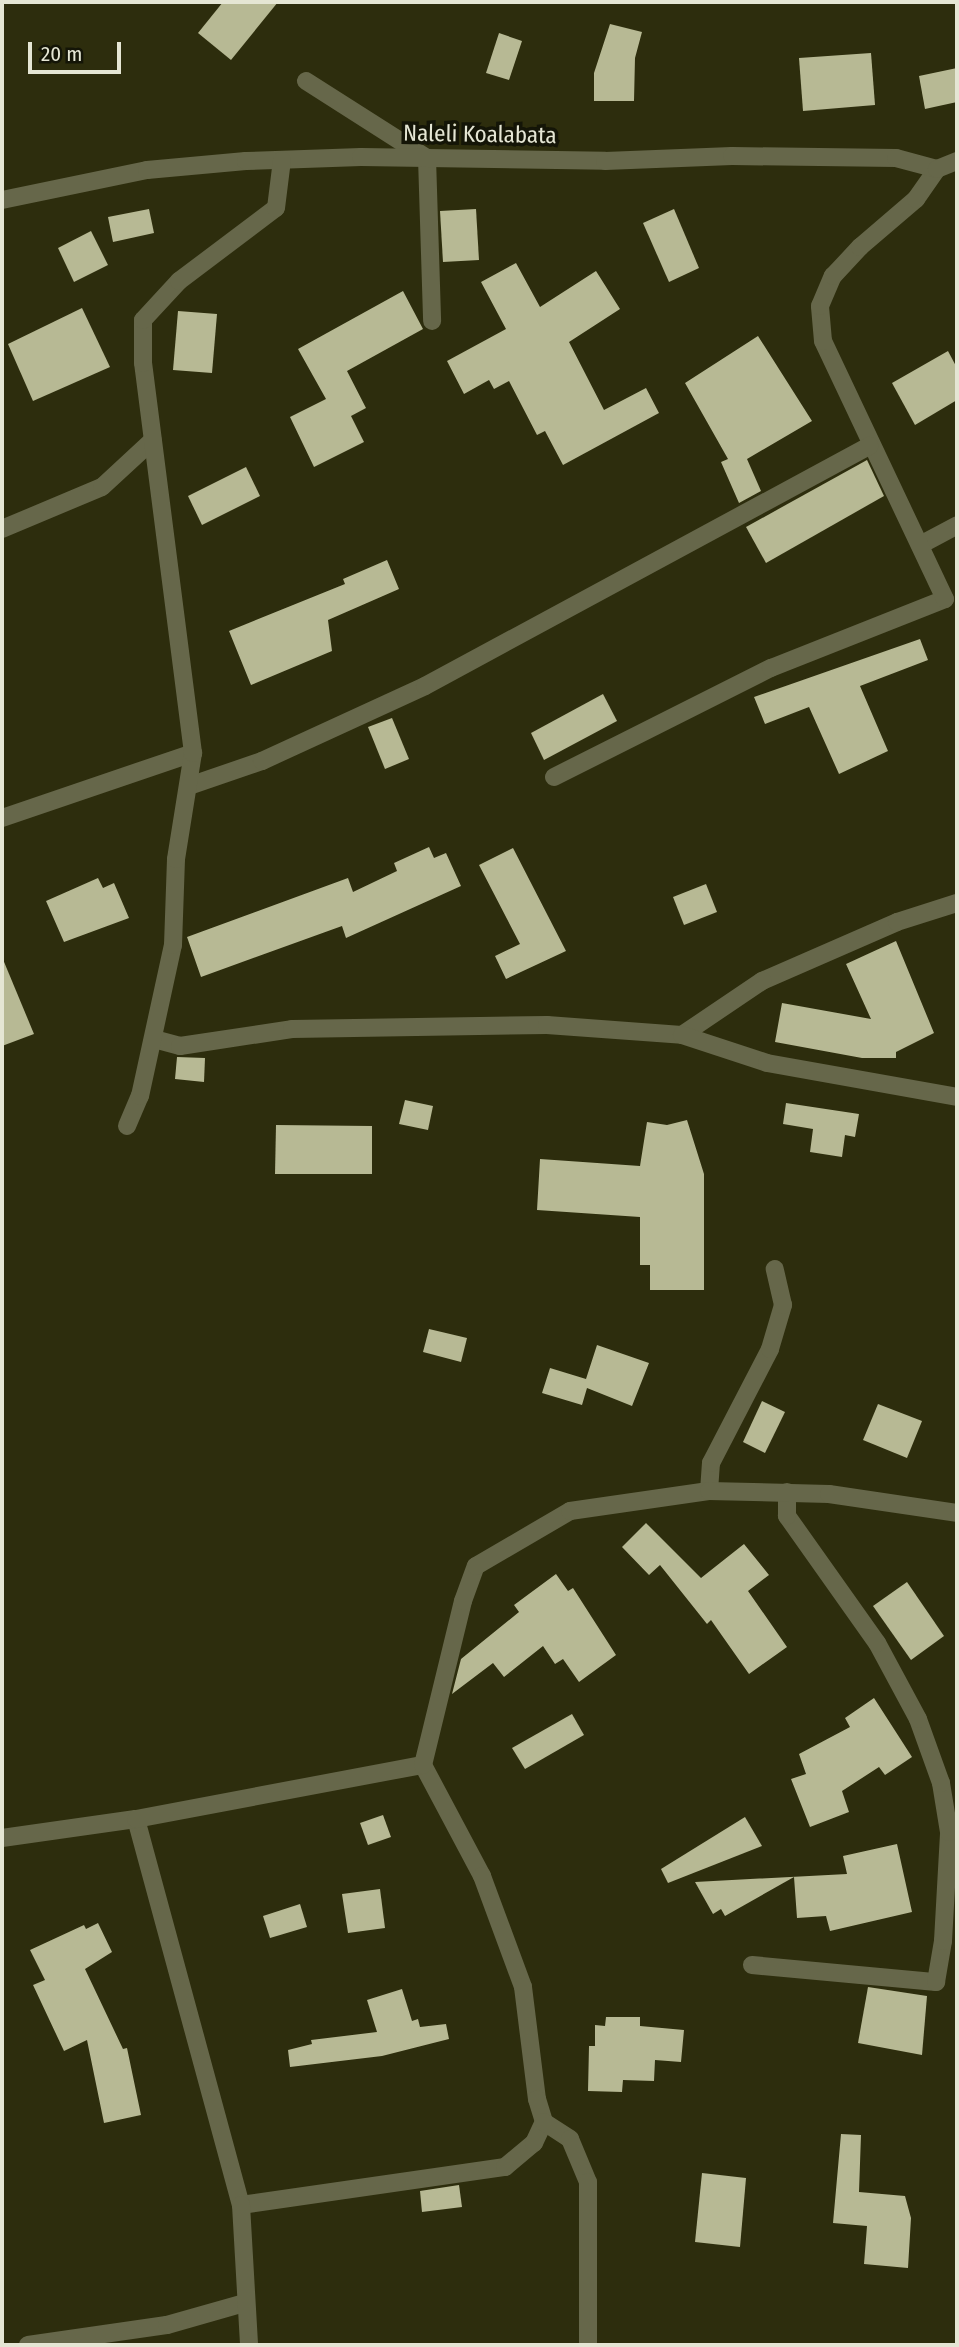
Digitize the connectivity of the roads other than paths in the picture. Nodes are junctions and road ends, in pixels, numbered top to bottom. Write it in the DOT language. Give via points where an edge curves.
graph roads {
  1 [pos="306,81"];
  2 [pos="426,158"];
  3 [pos="282,160"];
  4 [pos="957,161"];
  5 [pos="937,169"];
  6 [pos="2,200"];
  7 [pos="432,321"];
  8 [pos="153,440"];
  9 [pos="869,446"];
  10 [pos="957,525"];
  11 [pos="2,529"];
  12 [pos="922,544"];
  13 [pos="192,752"];
  14 [pos="554,777"];
  15 [pos="189,786"];
  16 [pos="2,818"];
  17 [pos="957,904"];
  18 [pos="682,1035"];
  19 [pos="154,1039"];
  20 [pos="957,1097"];
  21 [pos="127,1126"];
  22 [pos="775,1269"];
  23 [pos="709,1491"];
  24 [pos="787,1492"];
  25 [pos="957,1513"];
  26 [pos="423,1765"];
  27 [pos="136,1819"];
  28 [pos="2,1838"];
  29 [pos="752,1965"];
  30 [pos="544,2122"];
  31 [pos="241,2205"];
  32 [pos="244,2303"];
  33 [pos="28,2345"];
  34 [pos="249,2345"];
  35 [pos="588,2345"];
  1 -- 2 [label="street"];
  2 -- 3 [label="street, Naleli Koalabata"];
  2 -- 5 [label="street, Naleli Koalabata" via="896,158"];
  2 -- 7 [label="street"];
  3 -- 6 [label="street, Naleli Koalabata" via="147,170"];
  3 -- 8 [label="street" via="276,208 179,281 143,320"];
  4 -- 5 [label="street"];
  5 -- 9 [label="street" via="916,199 833,276 820,306 822,341"];
  8 -- 11 [label="street" via="102,487"];
  8 -- 13 [label="street"];
  9 -- 12 [label="street"];
  9 -- 15 [label="street" via="425,686 262,761"];
  10 -- 12 [label="street"];
  12 -- 14 [label="street" via="945,599 771,668"];
  13 -- 15 [label="street"];
  13 -- 16 [label="street"];
  15 -- 19 [label="street" via="176,859 173,945"];
  17 -- 18 [label="street" via="897,922 762,981"];
  18 -- 19 [label="street" via="547,1025 292,1029 180,1046"];
  18 -- 20 [label="street" via="767,1063"];
  19 -- 21 [label="street"];
  22 -- 23 [label="street" via="783,1305 770,1349 711,1463"];
  23 -- 24 [label="street"];
  23 -- 26 [label="street" via="570,1511 476,1566 463,1601"];
  24 -- 25 [label="street"];
  24 -- 29 [label="street" via="787,1516 877,1643 918,1719 941,1783 949,1832 943,1941 936,1982"];
  26 -- 27 [label="street"];
  26 -- 30 [label="street" via="482,1876 523,1987"];
  27 -- 28 [label="street"];
  27 -- 31 [label="street"];
  30 -- 31 [label="street" via="534,2143 505,2167"];
  30 -- 35 [label="street" via="570,2138 588,2182"];
  31 -- 32 [label="street"];
  32 -- 33 [label="street" via="167,2325"];
  32 -- 34 [label="street"];
}
